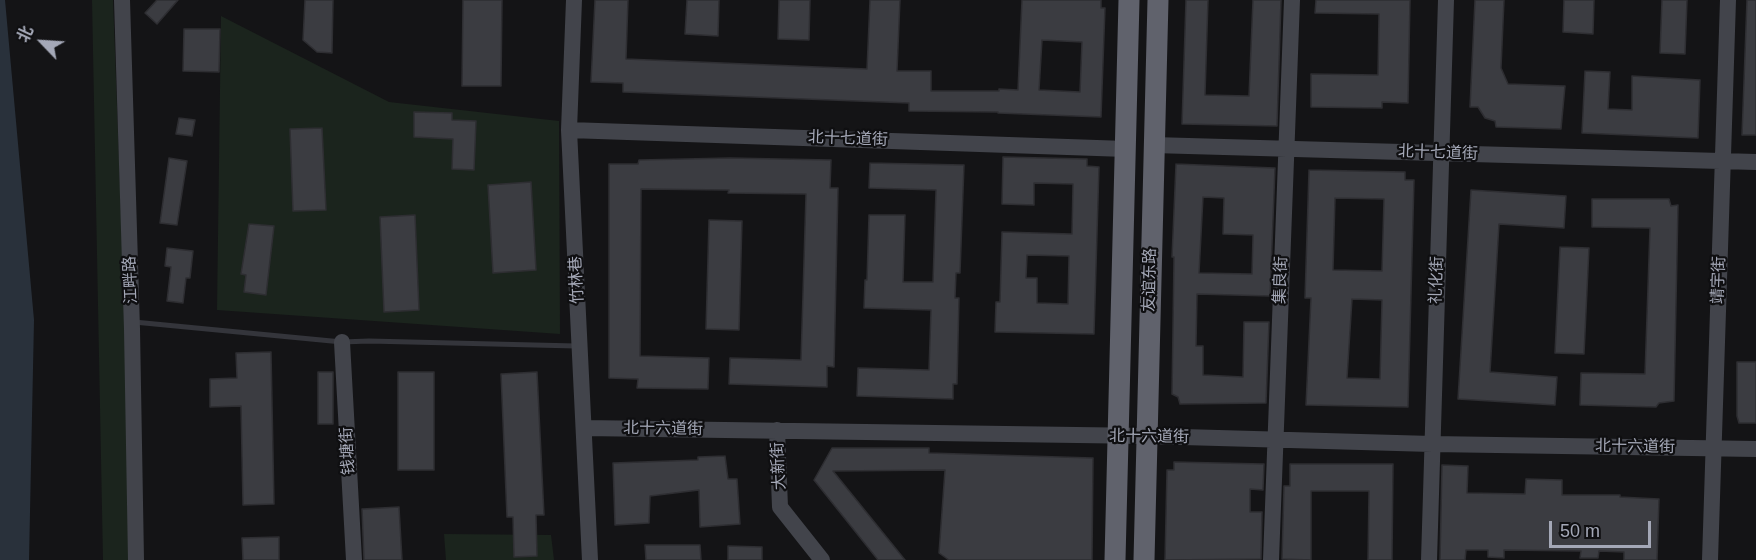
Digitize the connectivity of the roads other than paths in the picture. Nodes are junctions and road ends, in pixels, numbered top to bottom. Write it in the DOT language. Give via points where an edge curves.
graph roads {
  1 [pos="122,0"];
  2 [pos="574,0"];
  3 [pos="1129,0"];
  4 [pos="1158,0"];
  5 [pos="1292,0"];
  6 [pos="1446,0"];
  7 [pos="1728,0"];
  8 [pos="569,130"];
  9 [pos="1154,145"];
  10 [pos="1126,149"];
  11 [pos="1287,149"];
  12 [pos="1441,153"];
  13 [pos="1723,161"];
  14 [pos="1756,162"];
  15 [pos="132,321"];
  16 [pos="342,342"];
  17 [pos="580,346"];
  18 [pos="584,428"];
  19 [pos="777,430"];
  20 [pos="1118,436"];
  21 [pos="1147,436"];
  22 [pos="1275,440"];
  23 [pos="1432,444"];
  24 [pos="1714,448"];
  25 [pos="1756,449"];
  26 [pos="136,560"];
  27 [pos="354,560"];
  28 [pos="590,560"];
  29 [pos="822,560"];
  30 [pos="1115,560"];
  31 [pos="1144,560"];
  32 [pos="1271,560"];
  33 [pos="1429,560"];
  34 [pos="1710,560"];
  1 -- 15 [label="street, 江畔路"];
  2 -- 8 [label="street, 竹林巷"];
  3 -- 10 [label="highway, 友谊东路"];
  4 -- 9 [label="highway, 友谊东路"];
  5 -- 11 [label="street, 集良街"];
  6 -- 12 [label="street, 礼化街"];
  7 -- 13 [label="street, 靖宇街"];
  8 -- 10 [label="street, 北十七道街"];
  8 -- 17 [label="street, 竹林巷"];
  9 -- 11 [label="street, 北十七道街"];
  9 -- 21 [label="highway, 友谊东路"];
  10 -- 20 [label="highway, 友谊东路"];
  11 -- 12 [label="street, 北十七道街"];
  11 -- 22 [label="street, 集良街"];
  12 -- 13 [label="street, 北十七道街"];
  12 -- 23 [label="street, 礼化街"];
  13 -- 14 [label="street, 北十七道街"];
  13 -- 24 [label="street, 靖宇街"];
  15 -- 16 [label="lane"];
  15 -- 26 [label="street, 江畔路"];
  16 -- 17 [label="lane"];
  16 -- 27 [label="street, 钱塘街"];
  17 -- 18 [label="street, 竹林巷"];
  18 -- 19 [label="street, 北十六道街"];
  18 -- 28 [label="street, 竹林巷"];
  19 -- 20 [label="street, 北十六道街"];
  19 -- 29 [label="street, 大新街" via="780,507"];
  20 -- 21 [label="street, 北十六道街"];
  20 -- 30 [label="highway, 友谊东路"];
  21 -- 22 [label="street, 北十六道街"];
  21 -- 31 [label="highway, 友谊东路"];
  22 -- 23 [label="street, 北十六道街"];
  22 -- 32 [label="street, 集良街"];
  23 -- 24 [label="street, 北十六道街"];
  23 -- 33 [label="street, 礼化街"];
  24 -- 25 [label="street, 北十六道街"];
  24 -- 34 [label="street, 靖宇街"];
}
